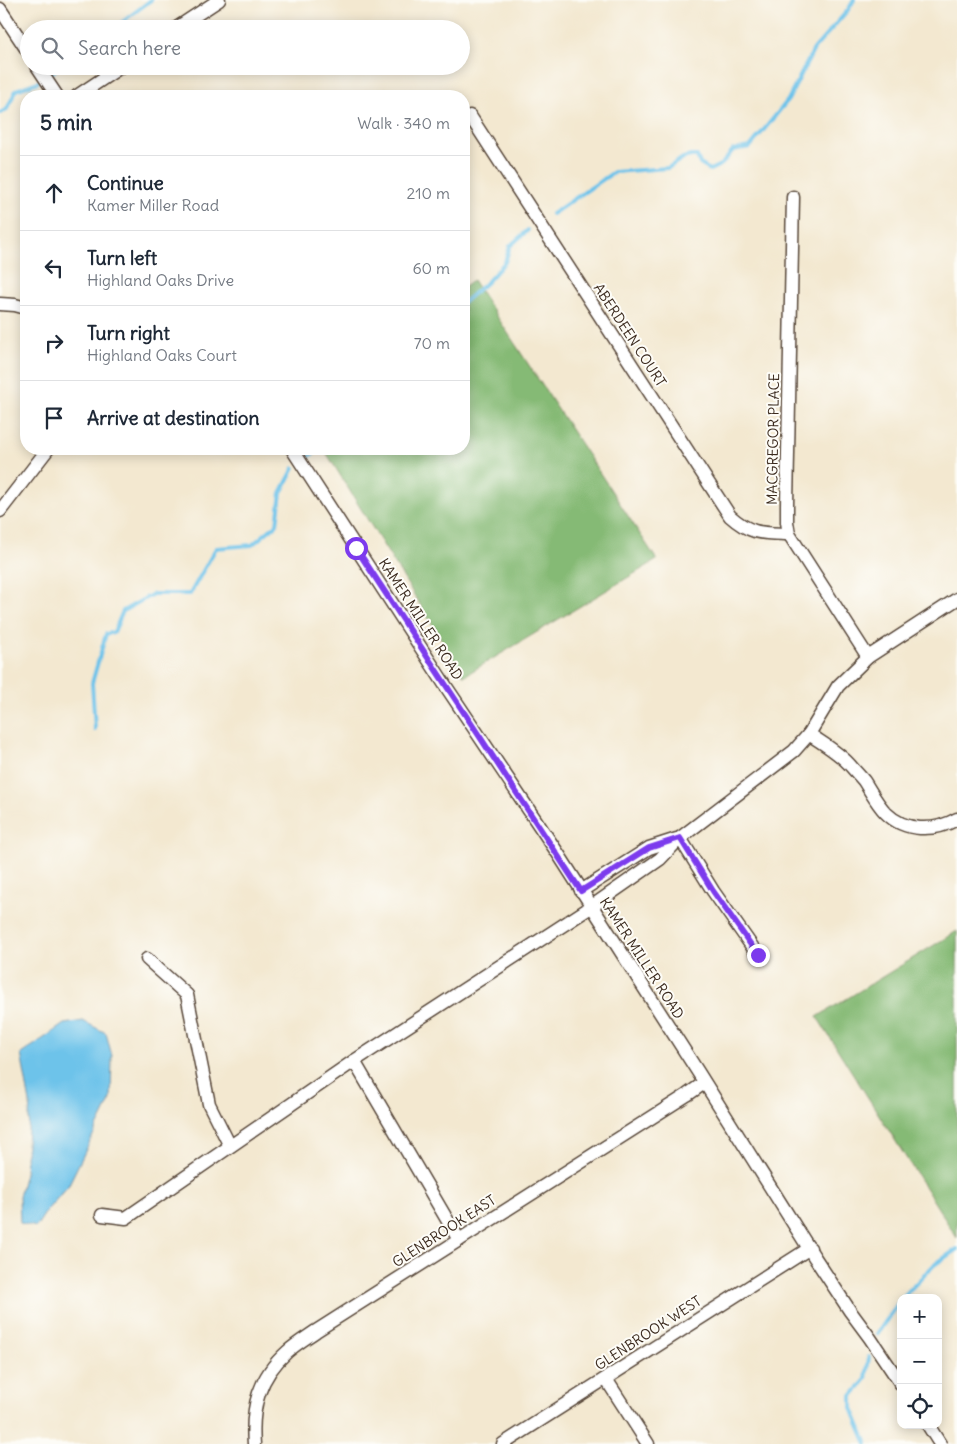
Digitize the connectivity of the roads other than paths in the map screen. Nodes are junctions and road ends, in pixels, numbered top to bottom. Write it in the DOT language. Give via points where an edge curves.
graph roads {
  1 [pos="219,0"];
  2 [pos="0,9"];
  3 [pos="189,20"];
  4 [pos="20,39"];
  5 [pos="44,75"];
  6 [pos="108,75"];
  7 [pos="53,90"];
  8 [pos="86,90"];
  9 [pos="470,116"];
  10 [pos="793,198"];
  11 [pos="0,304"];
  12 [pos="20,306"];
  13 [pos="43,455"];
  14 [pos="296,455"];
  15 [pos="0,511"];
  16 [pos="789,534"];
  17 [pos="957,599"];
  18 [pos="868,657"];
  19 [pos="809,734"];
  20 [pos="957,819"];
  21 [pos="680,838"];
  22 [pos="581,891"];
  23 [pos="591,906"];
  24 [pos="758,955"];
  25 [pos="147,959"];
  26 [pos="354,1061"];
  27 [pos="704,1083"];
  28 [pos="230,1146"];
  29 [pos="102,1215"];
  30 [pos="459,1240"];
  31 [pos="810,1248"];
  32 [pos="897,1378"];
  33 [pos="606,1379"];
  34 [pos="931,1429"];
  35 [pos="254,1444"];
  36 [pos="503,1444"];
  37 [pos="648,1444"];
  38 [pos="940,1444"];
  1 -- 3 [label="street"];
  2 -- 4 [label="street"];
  5 -- 7 [label="street"];
  6 -- 8 [label="street"];
  9 -- 16 [label="street, ABERDEEN COURT" via="730,516 751,530"];
  10 -- 16 [label="street, MACGREGOR PLACE"];
  11 -- 12 [label="street"];
  13 -- 15 [label="street"];
  14 -- 22 [label="street, KAMER MILLER ROAD"];
  16 -- 18 [label="street, MACGREGOR PLACE"];
  17 -- 18 [label="street"];
  18 -- 19 [label="street" via="838,686"];
  19 -- 20 [label="street" via="847,762 886,813 897,820 908,826 931,828"];
  19 -- 21 [label="street" via="794,751"];
  21 -- 22 [label="street" via="649,848"];
  21 -- 23 [label="street" via="660,859"];
  21 -- 24 [label="street"];
  22 -- 23 [label="street, KAMER MILLER ROAD"];
  23 -- 26 [label="street"];
  23 -- 27 [label="street, KAMER MILLER ROAD"];
  25 -- 28 [label="street" via="187,995 209,1104"];
  26 -- 28 [label="street"];
  26 -- 30 [label="street"];
  27 -- 30 [label="street, GLENBROOK EAST"];
  27 -- 31 [label="street, KAMER MILLER ROAD"];
  28 -- 29 [label="street" via="126,1218"];
  30 -- 35 [label="street, GLENBROOK EAST" via="287,1352 260,1388 253,1419"];
  31 -- 32 [label="street, KAMER MILLER ROAD"];
  31 -- 33 [label="street, GLENBROOK WEST"];
  33 -- 36 [label="street, GLENBROOK WEST"];
  33 -- 37 [label="street"];
  34 -- 38 [label="street"];
}
